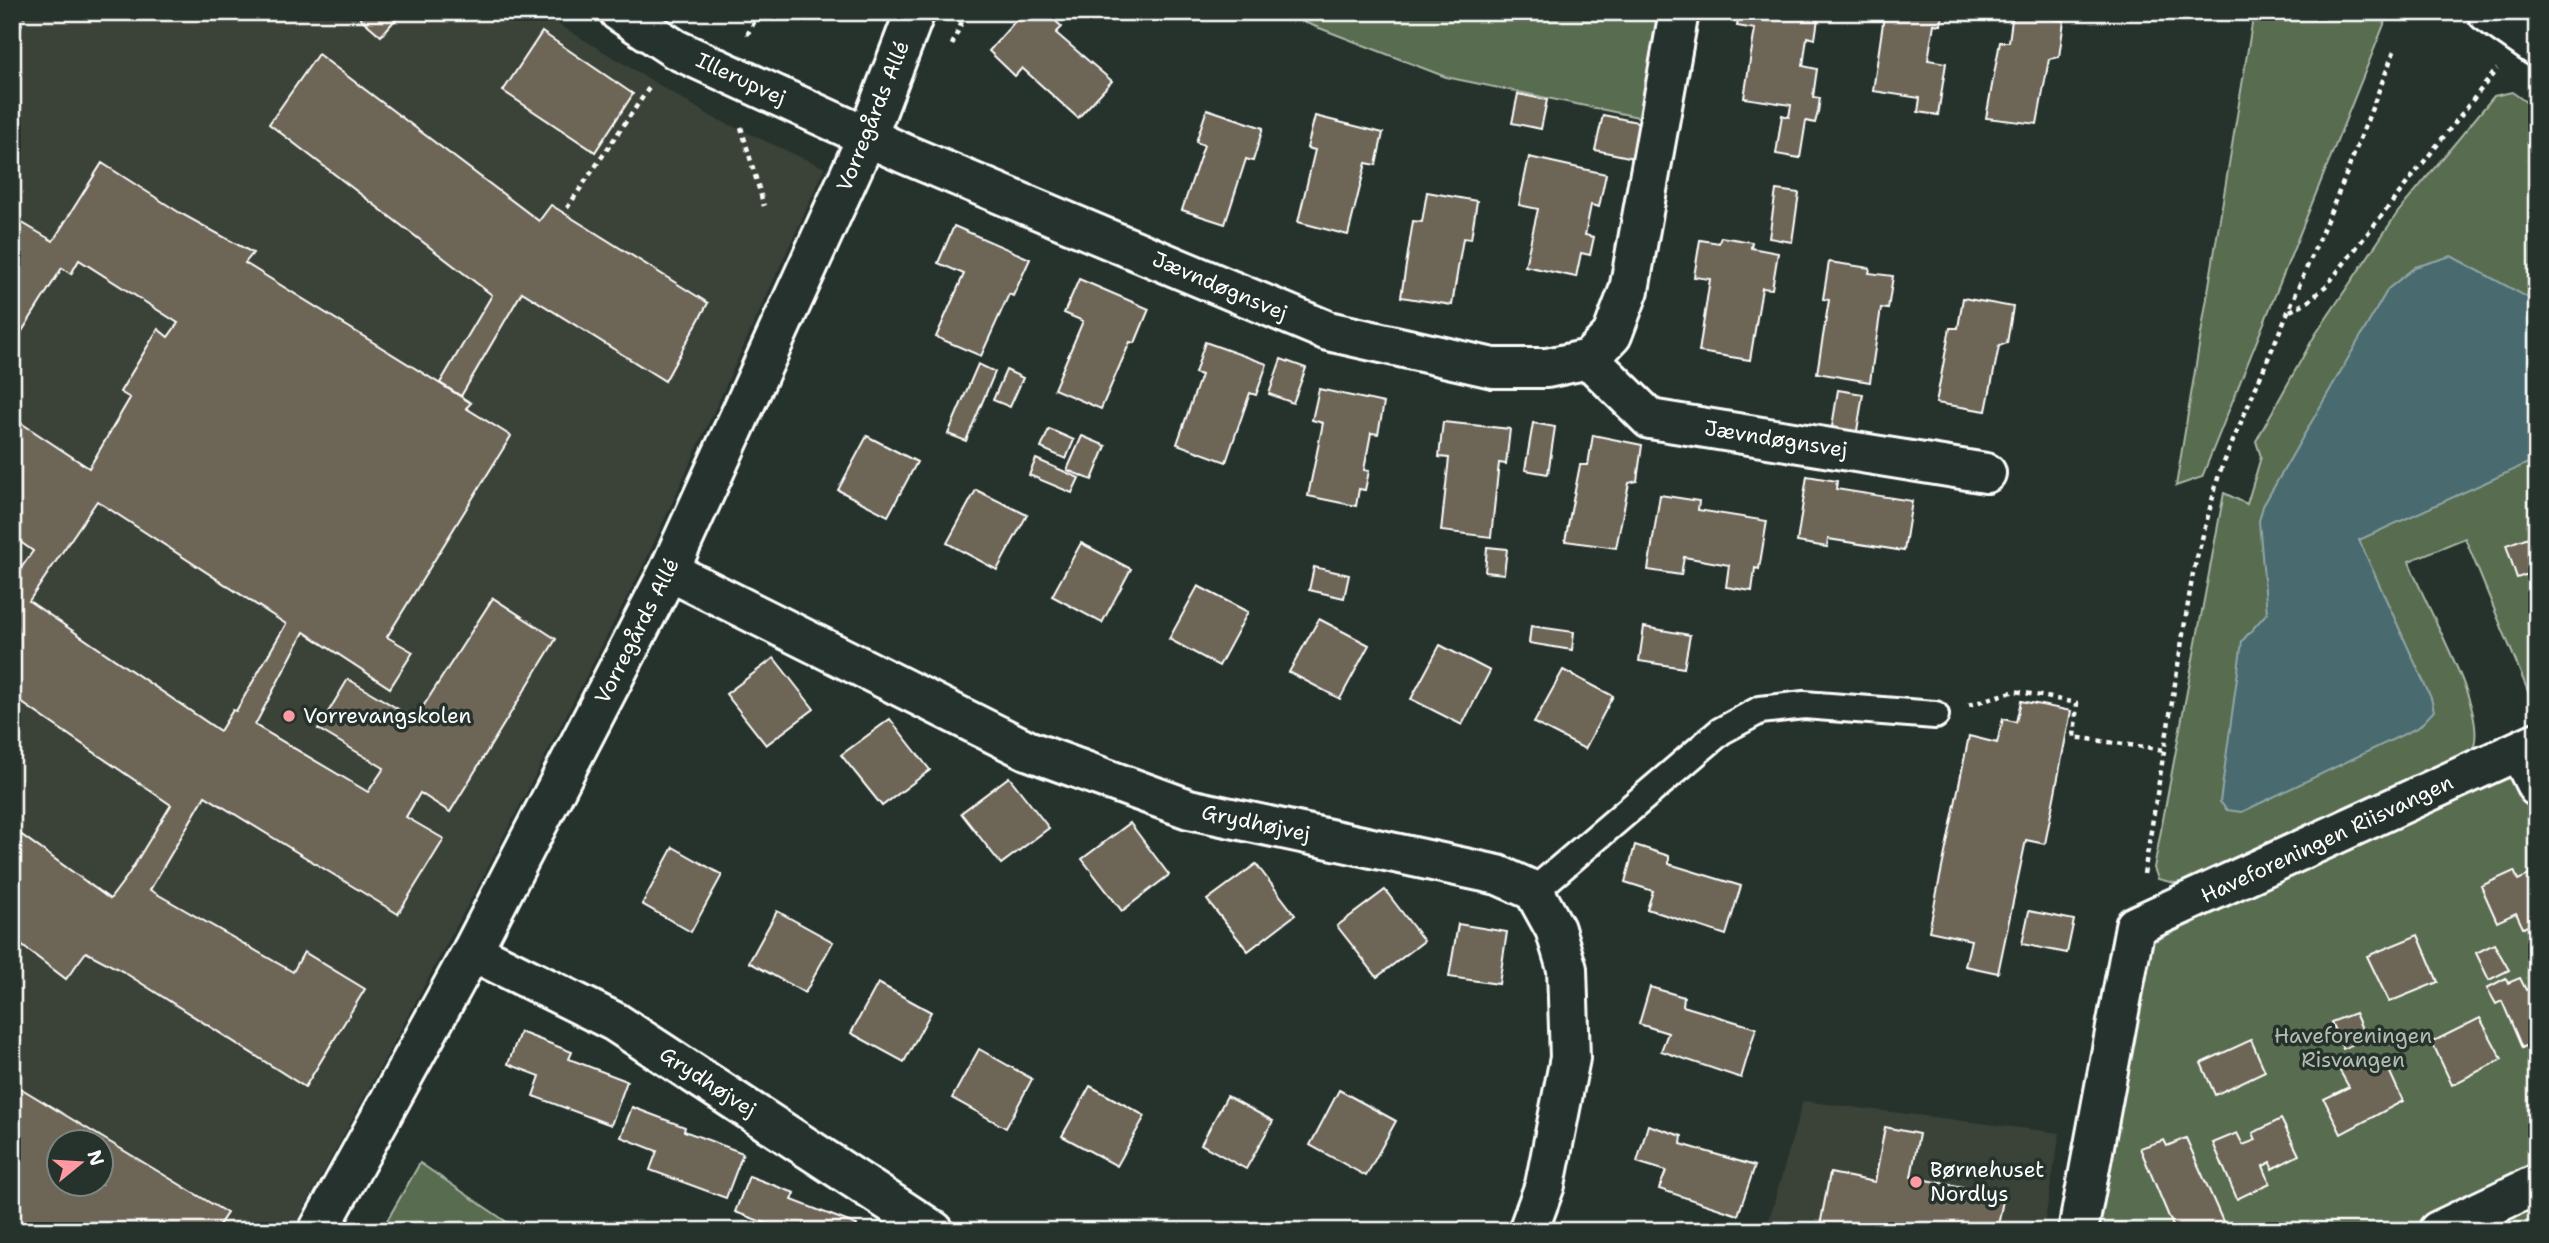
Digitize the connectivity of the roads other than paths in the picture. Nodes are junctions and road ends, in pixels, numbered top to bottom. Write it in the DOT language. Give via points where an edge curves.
graph roads {
  1 [pos="619,12"];
  2 [pos="915,12"];
  3 [pos="1679,12"];
  4 [pos="2487,12"];
  5 [pos="2530,42"];
  6 [pos="867,137"];
  7 [pos="1590,359"];
  8 [pos="1986,473"];
  9 [pos="669,571"];
  10 [pos="1935,715"];
  11 [pos="2528,747"];
  12 [pos="2537,787"];
  13 [pos="1534,891"];
  14 [pos="472,951"];
  15 [pos="2537,1185"];
  16 [pos="318,1231"];
  17 [pos="934,1231"];
  18 [pos="1528,1231"];
  19 [pos="2078,1231"];
  20 [pos="2438,1231"];
  1 -- 6 [label="street, Illerupvej" via="675,49"];
  2 -- 6 [label="street, Vorregårds Allé"];
  3 -- 7 [label="street" via="1629,290 1612,335"];
  4 -- 5 [label="street"];
  6 -- 7 [label="street, Jævndøgnsvej" via="1328,331 1493,368 1547,368"];
  6 -- 9 [label="street, Vorregårds Allé"];
  7 -- 8 [label="street, Jævndøgnsvej" via="1650,419"];
  9 -- 13 [label="street, Grydhøjvej" via="1027,750 1189,809 1498,874"];
  9 -- 14 [label="street, Vorregårds Allé"];
  10 -- 13 [label="lane" via="1804,705 1760,710 1721,731"];
  11 -- 12 [label="street, Haveforeningen Riisvangen"];
  11 -- 19 [label="street, Haveforeningen Riisvangen" via="2135,926"];
  13 -- 18 [label="street" via="1555,929 1567,969 1570,1058 1545,1185"];
  14 -- 16 [label="street, Vorregårds Allé"];
  14 -- 17 [label="street, Grydhøjvej" via="615,1022"];
  15 -- 20 [label="street"];
}
